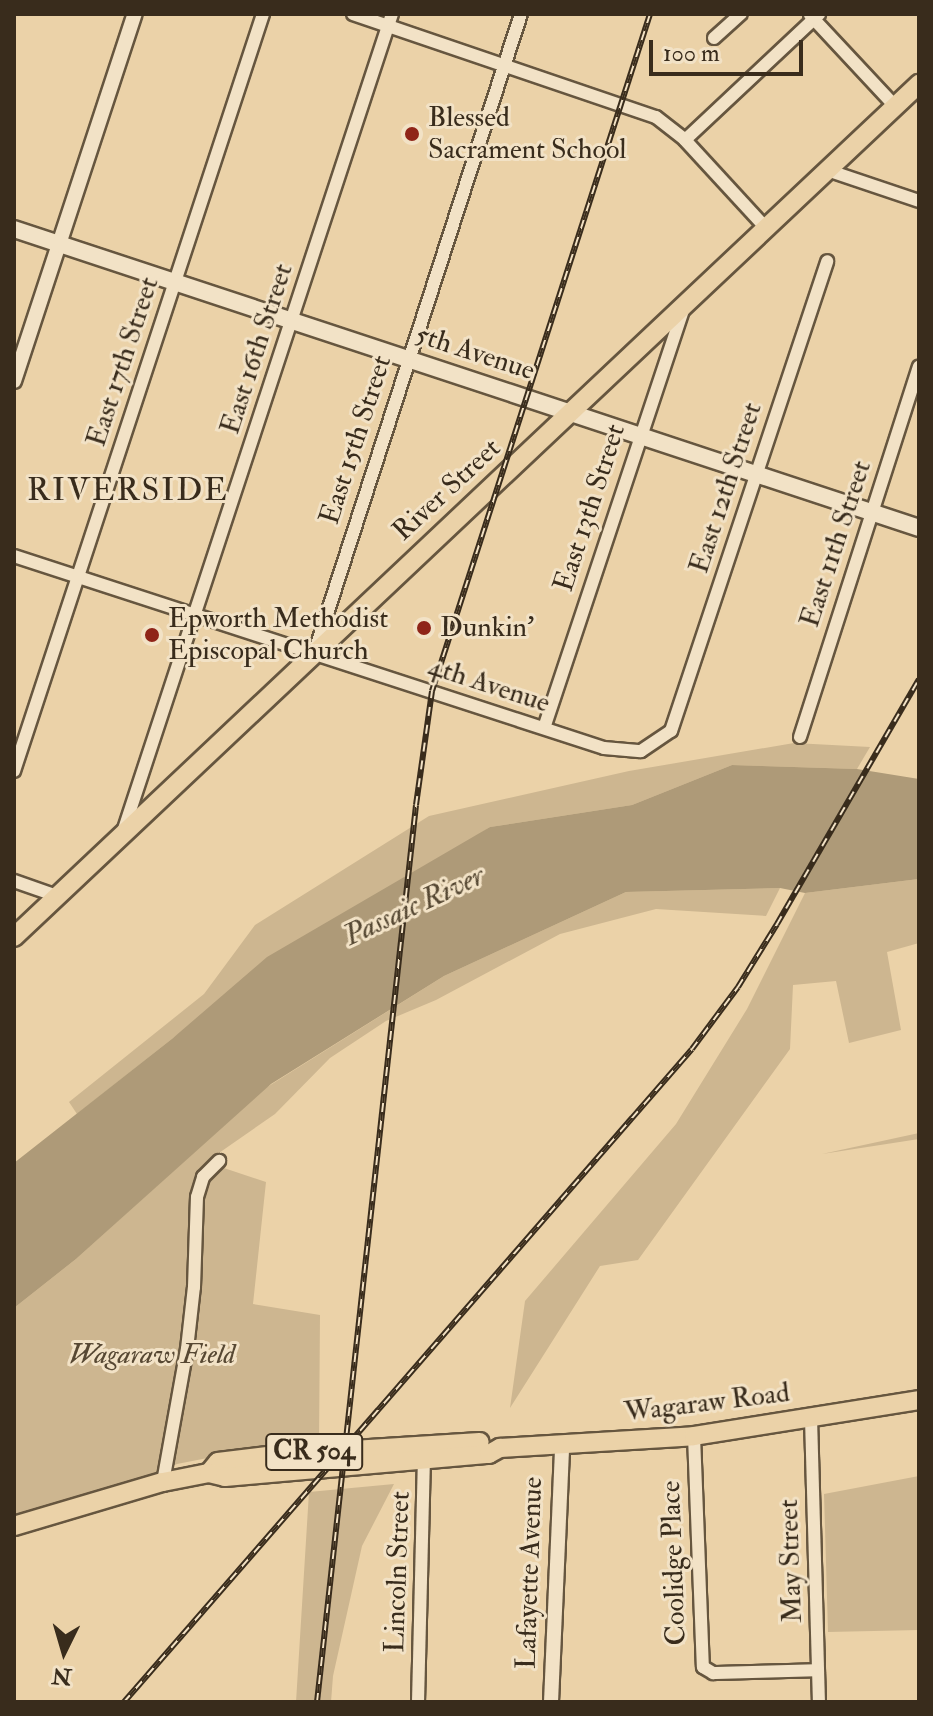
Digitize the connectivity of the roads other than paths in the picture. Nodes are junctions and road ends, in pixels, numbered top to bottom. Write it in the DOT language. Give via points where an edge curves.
graph roads {
  1 [pos="135,14"];
  2 [pos="263,14"];
  3 [pos="353,14"];
  4 [pos="521,14"];
  5 [pos="741,14"];
  6 [pos="814,16"];
  7 [pos="390,20"];
  8 [pos="714,38"];
  9 [pos="505,65"];
  10 [pos="919,84"];
  11 [pos="895,106"];
  12 [pos="685,140"];
  13 [pos="827,170"];
  14 [pos="919,201"];
  15 [pos="766,228"];
  16 [pos="14,229"];
  17 [pos="59,244"];
  18 [pos="827,261"];
  19 [pos="175,282"];
  20 [pos="685,304"];
  21 [pos="291,320"];
  22 [pos="407,358"];
  23 [pos="919,367"];
  24 [pos="14,381"];
  25 [pos="570,413"];
  26 [pos="639,435"];
  27 [pos="756,474"];
  28 [pos="871,512"];
  29 [pos="919,528"];
  30 [pos="14,556"];
  31 [pos="78,577"];
  32 [pos="195,615"];
  33 [pos="314,654"];
  34 [pos="544,728"];
  35 [pos="671,731"];
  36 [pos="800,737"];
  37 [pos="14,771"];
  38 [pos="122,835"];
  39 [pos="14,881"];
  40 [pos="57,896"];
  41 [pos="14,937"];
  42 [pos="219,1161"];
  43 [pos="919,1400"];
  44 [pos="811,1418"];
  45 [pos="694,1436"];
  46 [pos="562,1447"];
  47 [pos="424,1451"];
  48 [pos="163,1482"];
  49 [pos="14,1526"];
  50 [pos="818,1670"];
  51 [pos="418,1702"];
  52 [pos="551,1702"];
  53 [pos="819,1702"];
  1 -- 17 [label="street"];
  2 -- 19 [label="street, East 17th Street"];
  3 -- 7 [label="street"];
  4 -- 9 [label="street, East 15th Street"];
  5 -- 8 [label="street"];
  6 -- 11 [label="street"];
  6 -- 12 [label="street"];
  7 -- 9 [label="street"];
  7 -- 21 [label="street, East 16th Street"];
  9 -- 12 [label="street" via="622,102 656,117"];
  9 -- 22 [label="street, East 15th Street"];
  10 -- 11 [label="main road, River Street"];
  11 -- 13 [label="main road, River Street"];
  12 -- 15 [label="street"];
  13 -- 14 [label="street"];
  13 -- 15 [label="main road, River Street"];
  15 -- 20 [label="main road, River Street"];
  16 -- 17 [label="main road, 5th Avenue"];
  17 -- 19 [label="main road, 5th Avenue"];
  17 -- 24 [label="street"];
  18 -- 27 [label="street, East 12th Street"];
  19 -- 21 [label="main road, 5th Avenue"];
  19 -- 31 [label="street, East 17th Street"];
  20 -- 25 [label="main road, River Street"];
  20 -- 26 [label="street, East 13th Street"];
  21 -- 22 [label="main road, 5th Avenue"];
  21 -- 32 [label="street, East 16th Street"];
  22 -- 25 [label="main road, 5th Avenue"];
  22 -- 33 [label="street, East 15th Street"];
  23 -- 28 [label="street, East 11th Street"];
  25 -- 26 [label="main road, 5th Avenue"];
  25 -- 33 [label="main road, River Street"];
  26 -- 27 [label="main road, 5th Avenue"];
  26 -- 34 [label="street, East 13th Street"];
  27 -- 28 [label="main road, 5th Avenue"];
  27 -- 35 [label="street, East 12th Street"];
  28 -- 29 [label="main road, 5th Avenue"];
  28 -- 36 [label="street, East 11th Street"];
  30 -- 31 [label="street, 4th Avenue"];
  31 -- 32 [label="street, 4th Avenue"];
  31 -- 37 [label="street, East 17th Street"];
  32 -- 33 [label="street, 4th Avenue"];
  32 -- 38 [label="street, East 16th Street"];
  33 -- 34 [label="street, 4th Avenue"];
  33 -- 38 [label="main road, River Street"];
  34 -- 35 [label="street, 4th Avenue" via="629,752 654,746"];
  38 -- 40 [label="main road, River Street"];
  39 -- 40 [label="street"];
  40 -- 41 [label="main road, River Street"];
  42 -- 48 [label="street" via="203,1177 197,1197 187,1349"];
  43 -- 44 [label="main road, Wagaraw Road / CR 504"];
  44 -- 45 [label="main road, Wagaraw Road / CR 504"];
  44 -- 50 [label="street, May Street"];
  45 -- 46 [label="main road, Wagaraw Road / CR 504"];
  45 -- 50 [label="street, Coolidge Place" via="703,1667 713,1673"];
  46 -- 47 [label="main road, Wagaraw Road / CR 504" via="500,1448 489,1442"];
  46 -- 52 [label="street, Lafayette Avenue"];
  47 -- 48 [label="main road, Wagaraw Road / CR 504" via="233,1460 218,1462 209,1473"];
  47 -- 51 [label="street, Lincoln Street"];
  48 -- 49 [label="main road, Wagaraw Road / CR 504"];
  50 -- 53 [label="street, May Street"];
}
